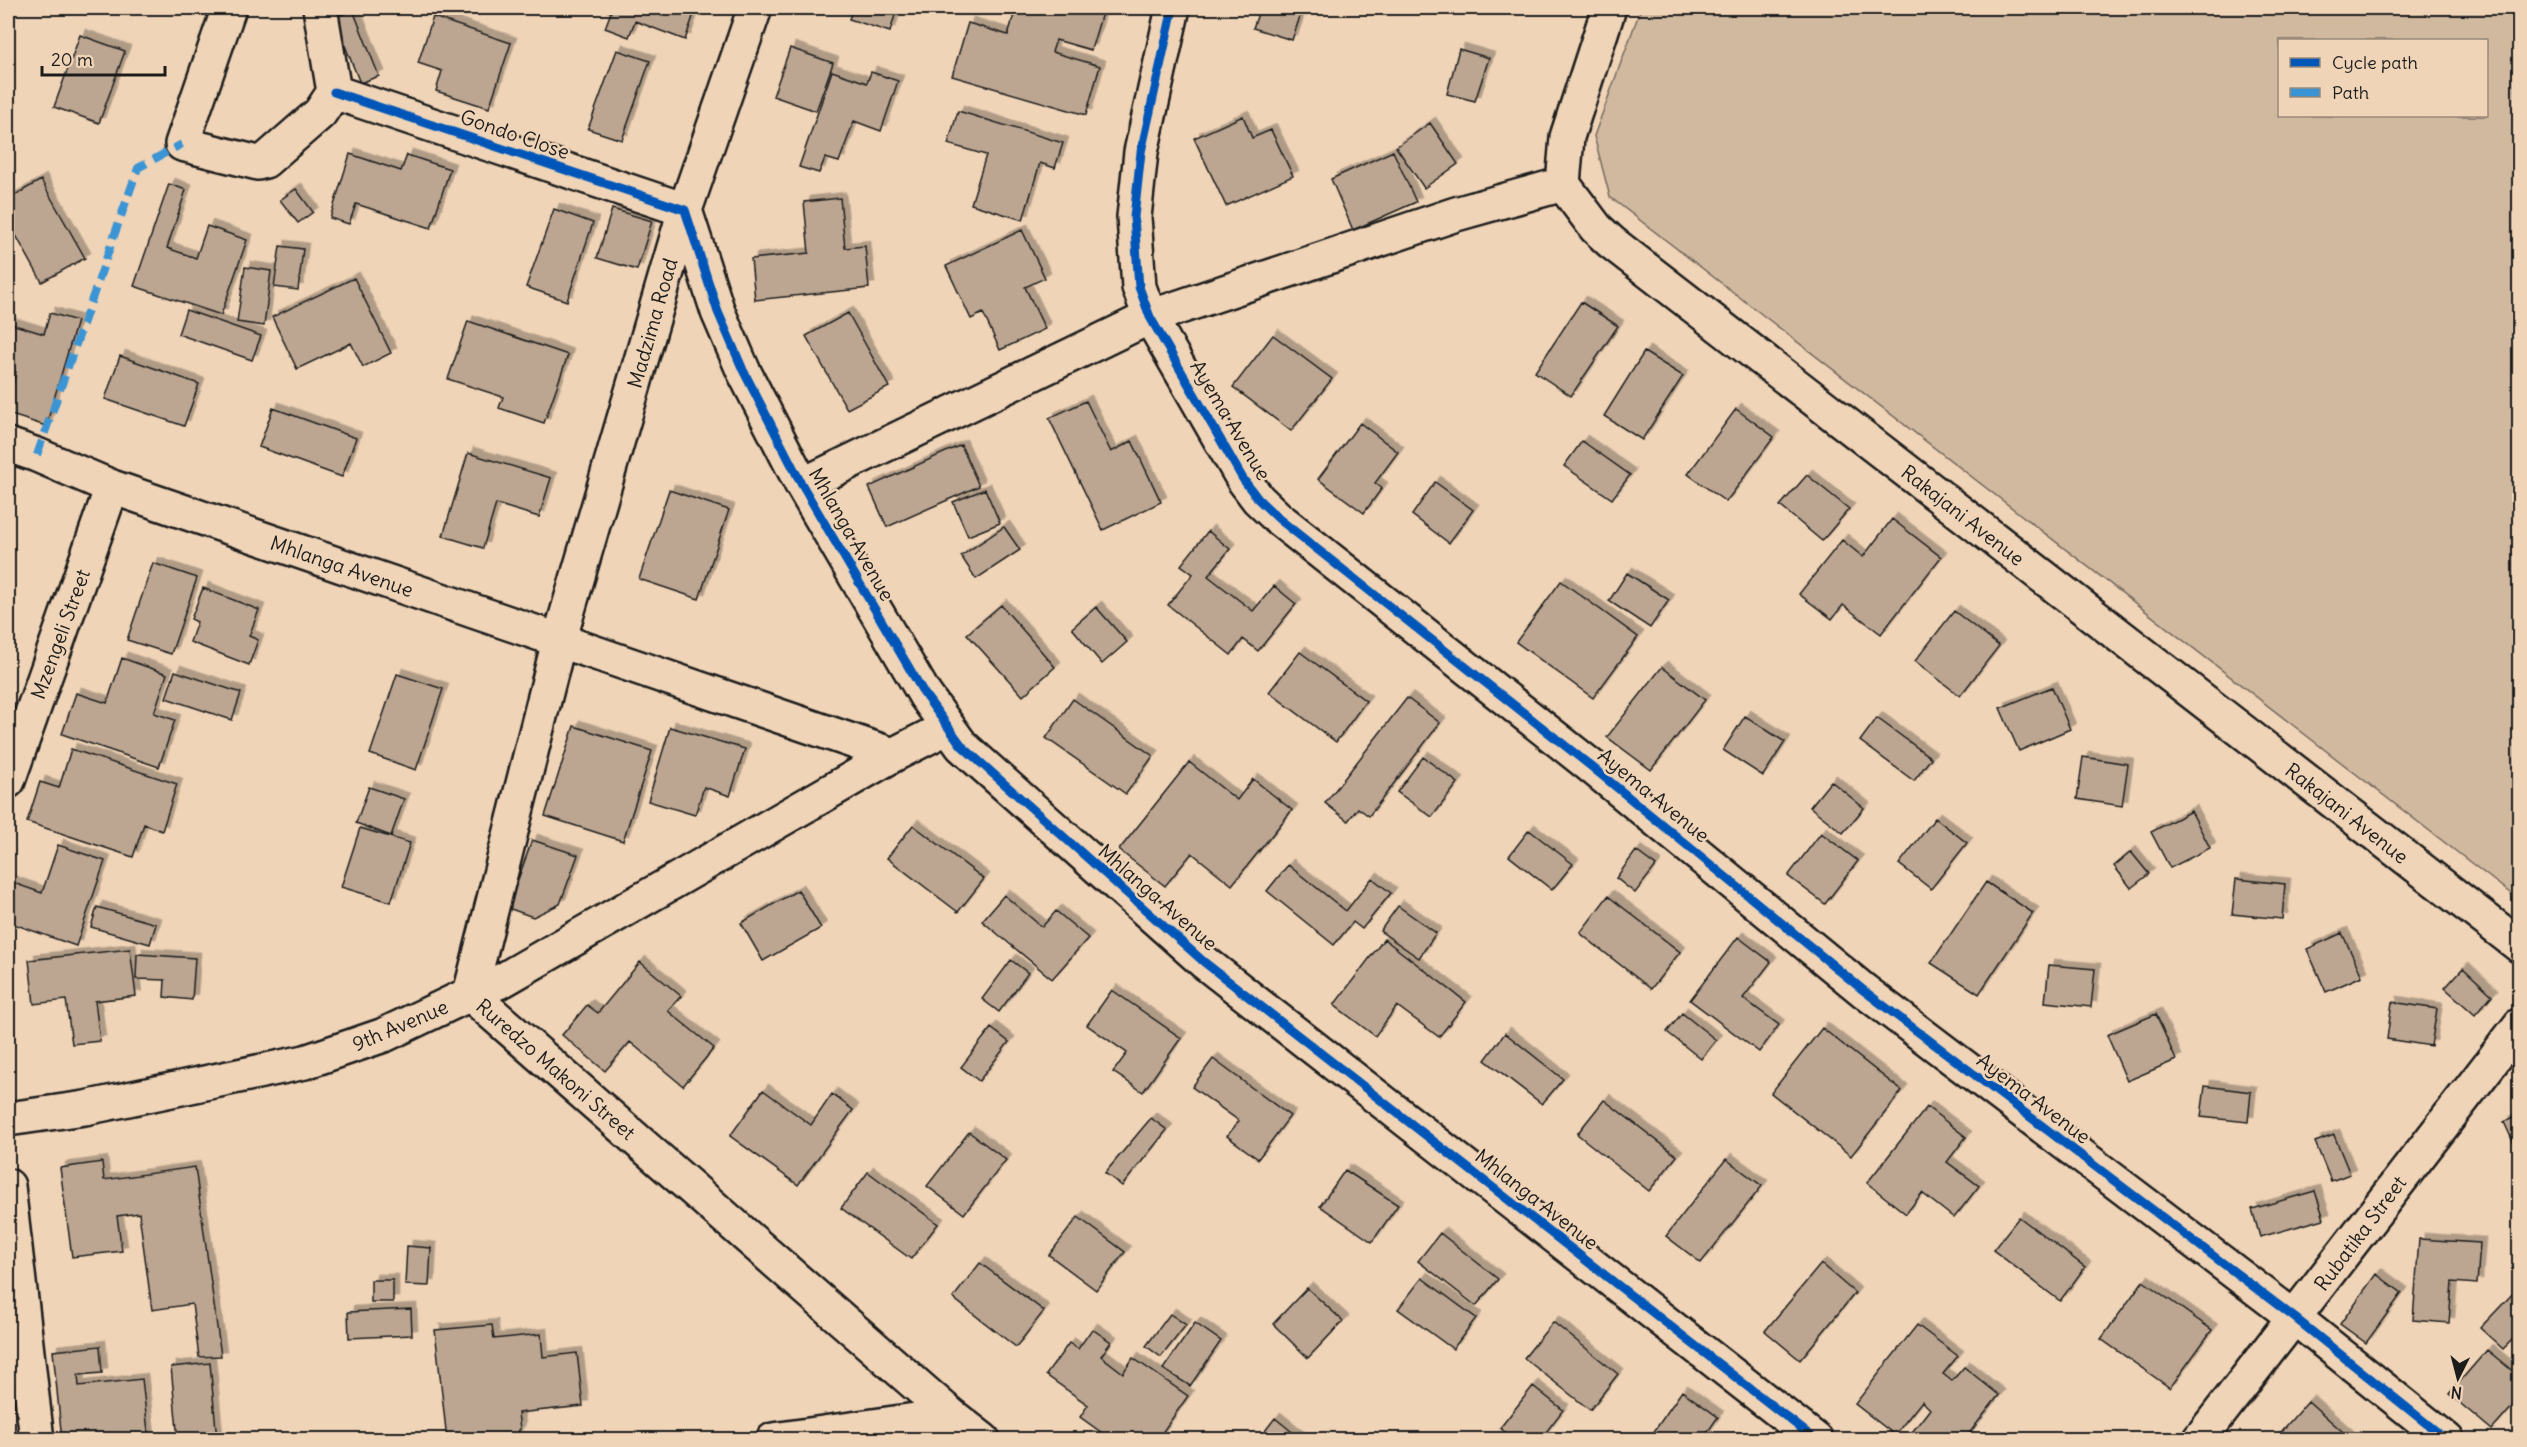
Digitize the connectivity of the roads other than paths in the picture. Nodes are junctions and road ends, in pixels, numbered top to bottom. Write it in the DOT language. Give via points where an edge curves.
graph roads {
  1 [pos="229,8"];
  2 [pos="320,8"];
  3 [pos="755,8"];
  4 [pos="1173,8"];
  5 [pos="1609,8"];
  6 [pos="334,92"];
  7 [pos="1563,184"];
  8 [pos="685,210"];
  9 [pos="1150,317"];
  10 [pos="8,445"];
  11 [pos="802,485"];
  12 [pos="112,488"];
  13 [pos="559,641"];
  14 [pos="948,727"];
  15 [pos="893,754"];
  16 [pos="8,781"];
  17 [pos="2520,946"];
  18 [pos="470,994"];
  19 [pos="2520,1025"];
  20 [pos="8,1119"];
  21 [pos="8,1186"];
  22 [pos="2295,1318"];
  23 [pos="951,1415"];
  24 [pos="37,1440"];
  25 [pos="773,1440"];
  26 [pos="983,1440"];
  27 [pos="1816,1440"];
  28 [pos="2199,1440"];
  29 [pos="2447,1440"];
  1 -- 6 [label="street" via="182,144 249,162 265,161 320,113"];
  2 -- 6 [label="street"];
  3 -- 8 [label="street, Madzima Road"];
  4 -- 9 [label="street, Ayema Avenue" via="1141,152 1134,217 1139,287"];
  5 -- 7 [label="street" via="1567,137"];
  6 -- 8 [label="street, Gondo Close"];
  7 -- 9 [label="street" via="1456,214"];
  7 -- 17 [label="street, Rakajani Avenue" via="1611,242"];
  8 -- 11 [label="street, Mhlanga Avenue" via="718,312"];
  8 -- 13 [label="street, Madzima Road"];
  9 -- 11 [label="street"];
  9 -- 22 [label="street, Ayema Avenue" via="1243,479 1280,519 1592,767 1863,990"];
  10 -- 12 [label="street, Mhlanga Avenue"];
  11 -- 14 [label="street, Mhlanga Avenue" via="925,695"];
  12 -- 13 [label="street, Mhlanga Avenue"];
  12 -- 16 [label="street, Mzengeli Street"];
  13 -- 15 [label="street, Mhlanga Avenue"];
  13 -- 18 [label="street, 9th Avenue"];
  14 -- 15 [label="street"];
  14 -- 27 [label="street, Mhlanga Avenue" via="978,761 1204,962"];
  15 -- 18 [label="street, Ruredzo Makoni Street" via="503,980"];
  18 -- 20 [label="street, 9th Avenue" via="384,1035 305,1062 85,1108"];
  18 -- 23 [label="street, Ruredzo Makoni Street"];
  19 -- 22 [label="street, Rubatika Street"];
  21 -- 24 [label="street"];
  22 -- 28 [label="street, Rubatika Street"];
  22 -- 29 [label="street, Ayema Avenue"];
  23 -- 25 [label="street"];
  23 -- 26 [label="street, Ruredzo Makoni Street"];
}
